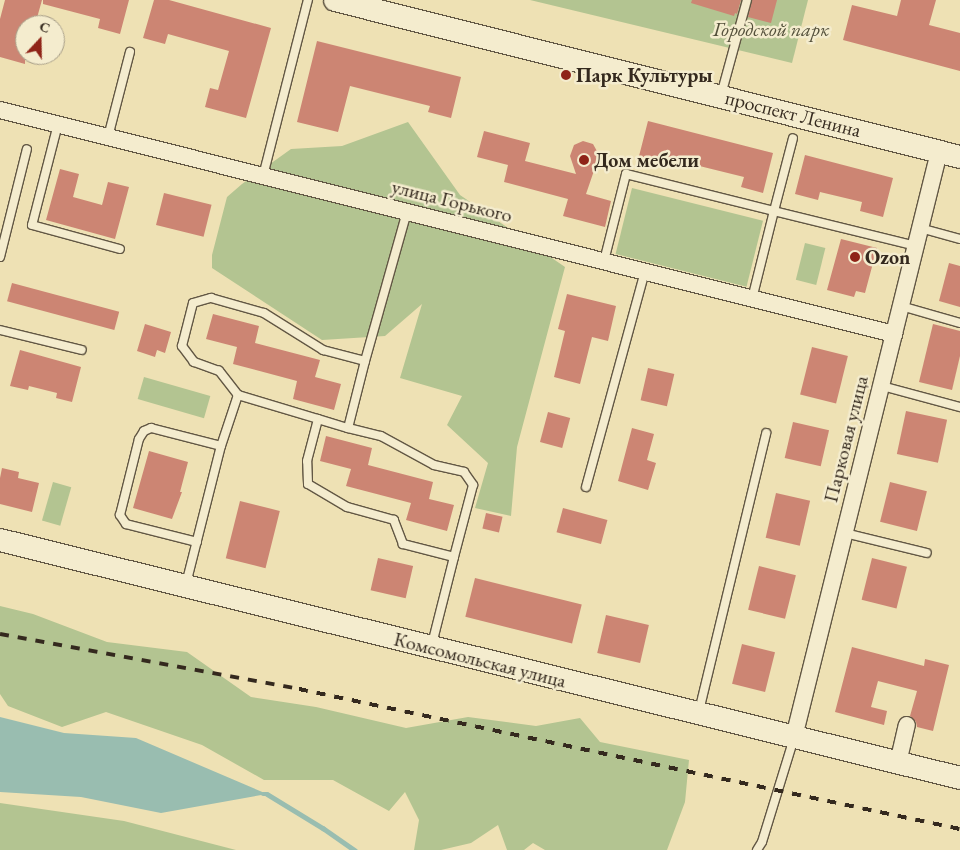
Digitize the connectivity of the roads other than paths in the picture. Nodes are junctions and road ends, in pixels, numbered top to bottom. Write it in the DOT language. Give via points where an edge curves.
graph roads {
  1 [pos="308,0"];
  2 [pos="335,0"];
  3 [pos="746,0"];
  4 [pos="130,52"];
  5 [pos="721,95"];
  6 [pos="0,110"];
  7 [pos="58,124"];
  8 [pos="108,137"];
  9 [pos="793,138"];
  10 [pos="27,149"];
  11 [pos="950,154"];
  12 [pos="263,176"];
  13 [pos="774,211"];
  14 [pos="407,212"];
  15 [pos="920,228"];
  16 [pos="960,239"];
  17 [pos="916,246"];
  18 [pos="120,249"];
  19 [pos="0,257"];
  20 [pos="604,262"];
  21 [pos="645,272"];
  22 [pos="752,299"];
  23 [pos="901,306"];
  24 [pos="960,323"];
  25 [pos="0,330"];
  26 [pos="894,334"];
  27 [pos="82,350"];
  28 [pos="365,361"];
  29 [pos="882,386"];
  30 [pos="238,395"];
  31 [pos="960,407"];
  32 [pos="318,419"];
  33 [pos="348,428"];
  34 [pos="766,433"];
  35 [pos="221,446"];
  36 [pos="586,488"];
  37 [pos="845,533"];
  38 [pos="0,540"];
  39 [pos="197,542"];
  40 [pos="927,553"];
  41 [pos="454,557"];
  42 [pos="186,586"];
  43 [pos="431,648"];
  44 [pos="698,713"];
  45 [pos="907,725"];
  46 [pos="794,737"];
  47 [pos="898,763"];
  48 [pos="960,778"];
  49 [pos="756,850"];
  1 -- 12 [label="lane"];
  2 -- 5 [label="street, проспект Ленина"];
  3 -- 5 [label="lane"];
  4 -- 8 [label="lane"];
  5 -- 11 [label="street, проспект Ленина"];
  6 -- 7 [label="street, улица Горького"];
  7 -- 8 [label="street, улица Горького"];
  7 -- 18 [label="lane" via="32,225"];
  8 -- 12 [label="street, улица Горького"];
  9 -- 13 [label="lane"];
  10 -- 19 [label="lane"];
  11 -- 15 [label="street, Парковая улица"];
  12 -- 14 [label="street, улица Горького"];
  13 -- 17 [label="lane"];
  13 -- 20 [label="lane" via="626,174"];
  13 -- 22 [label="lane"];
  14 -- 20 [label="street, улица Горького"];
  14 -- 28 [label="lane"];
  15 -- 16 [label="lane"];
  15 -- 17 [label="street, Парковая улица"];
  17 -- 23 [label="street, Парковая улица"];
  20 -- 21 [label="street, улица Горького"];
  21 -- 22 [label="street, улица Горького"];
  21 -- 36 [label="lane"];
  22 -- 26 [label="street, улица Горького"];
  23 -- 24 [label="lane"];
  23 -- 26 [label="street, Парковая улица"];
  25 -- 27 [label="lane"];
  26 -- 29 [label="street, Парковая улица"];
  28 -- 30 [label="lane" via="323,350 264,314 211,298 193,303 182,346 194,362 219,371"];
  28 -- 33 [label="lane"];
  29 -- 31 [label="lane"];
  29 -- 37 [label="street, Парковая улица"];
  30 -- 32 [label="lane"];
  30 -- 35 [label="lane"];
  32 -- 33 [label="lane"];
  32 -- 41 [label="lane" via="307,461 308,484 347,507 394,520 403,544"];
  33 -- 41 [label="lane" via="381,436 434,464 464,472 473,485"];
  34 -- 44 [label="lane"];
  35 -- 39 [label="lane"];
  35 -- 39 [label="lane" via="151,428 144,431 139,439 120,515 126,524"];
  37 -- 40 [label="lane"];
  37 -- 46 [label="street, Парковая улица"];
  38 -- 42 [label="street, Комсомольская улица"];
  39 -- 42 [label="lane"];
  41 -- 43 [label="lane"];
  42 -- 43 [label="street, Комсомольская улица"];
  43 -- 44 [label="street, Комсомольская улица"];
  44 -- 46 [label="street, Комсомольская улица"];
  45 -- 47 [label="street"];
  46 -- 47 [label="street, Комсомольская улица"];
  46 -- 49 [label="lane" via="762,842"];
  47 -- 48 [label="street, Комсомольская улица"];
}
